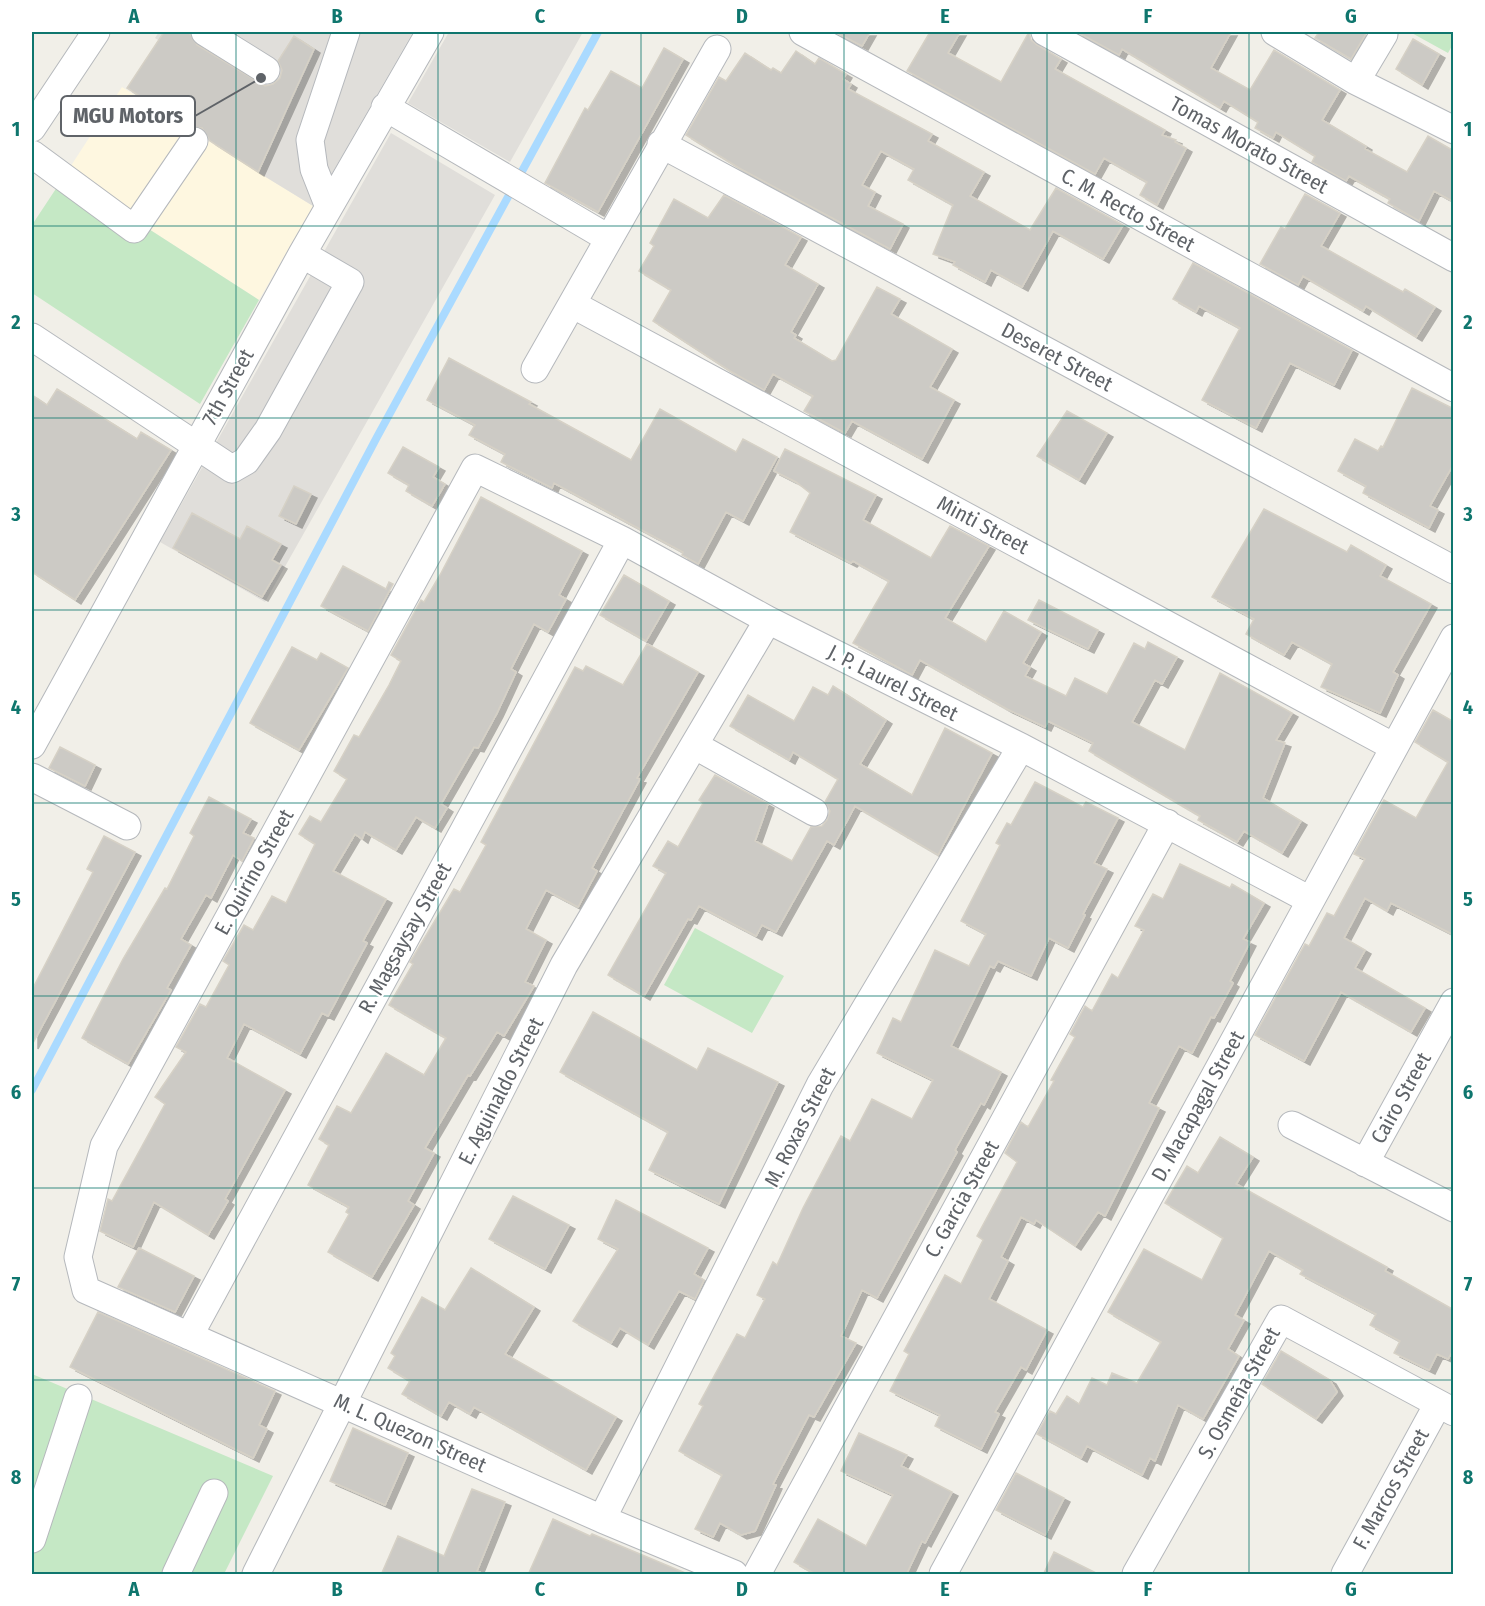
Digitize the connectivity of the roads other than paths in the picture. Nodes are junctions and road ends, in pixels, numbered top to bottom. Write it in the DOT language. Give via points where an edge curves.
graph roads {
  1 [pos="96,32"];
  2 [pos="205,32"];
  3 [pos="346,32"];
  4 [pos="430,32"];
  5 [pos="803,32"];
  6 [pos="1045,32"];
  7 [pos="1275,32"];
  8 [pos="1384,34"];
  9 [pos="717,49"];
  10 [pos="266,70"];
  11 [pos="1356,81"];
  12 [pos="385,107"];
  13 [pos="32,128"];
  14 [pos="1454,130"];
  15 [pos="194,141"];
  16 [pos="661,144"];
  17 [pos="32,154"];
  18 [pos="329,207"];
  19 [pos="608,238"];
  20 [pos="302,254"];
  21 [pos="1454,258"];
  22 [pos="572,304"];
  23 [pos="32,337"];
  24 [pos="535,369"];
  25 [pos="1454,388"];
  26 [pos="196,445"];
  27 [pos="475,468"];
  28 [pos="622,540"];
  29 [pos="1454,570"];
  30 [pos="768,620"];
  31 [pos="1454,638"];
  32 [pos="32,745"];
  33 [pos="694,745"];
  34 [pos="1021,747"];
  35 [pos="1394,747"];
  36 [pos="32,777"];
  37 [pos="814,812"];
  38 [pos="1167,823"];
  39 [pos="127,826"];
  40 [pos="1310,900"];
  41 [pos="1454,1002"];
  42 [pos="1292,1125"];
  43 [pos="1365,1162"];
  44 [pos="1454,1208"];
  45 [pos="86,1290"];
  46 [pos="189,1336"];
  47 [pos="78,1398"];
  48 [pos="343,1403"];
  49 [pos="1446,1408"];
  50 [pos="214,1493"];
  51 [pos="602,1519"];
  52 [pos="32,1539"];
  53 [pos="176,1575"];
  54 [pos="256,1575"];
  55 [pos="734,1575"];
  56 [pos="757,1575"];
  57 [pos="943,1575"];
  58 [pos="1136,1575"];
  59 [pos="1345,1575"];
  1 -- 13 [label="street"];
  2 -- 10 [label="street"];
  3 -- 18 [label="street" via="310,140 314,170"];
  4 -- 12 [label="street, 7th Street"];
  5 -- 25 [label="street, C. M. Recto Street"];
  6 -- 21 [label="street, Tomas Morato Street"];
  7 -- 11 [label="street"];
  8 -- 11 [label="street"];
  9 -- 16 [label="street"];
  11 -- 14 [label="street"];
  12 -- 18 [label="street, 7th Street"];
  12 -- 19 [label="street"];
  15 -- 17 [label="street" via="134,229"];
  16 -- 19 [label="street"];
  16 -- 29 [label="street, Deseret Street"];
  18 -- 20 [label="street, 7th Street"];
  19 -- 22 [label="street"];
  20 -- 26 [label="street, 7th Street"];
  20 -- 26 [label="street" via="350,282 246,461 232,468"];
  22 -- 24 [label="street"];
  22 -- 35 [label="street, Minti Street"];
  23 -- 26 [label="street"];
  26 -- 32 [label="street, 7th Street"];
  27 -- 28 [label="street, J. P. Laurel Street"];
  27 -- 45 [label="street, E. Quirino Street" via="104,1146 78,1257"];
  28 -- 30 [label="street, J. P. Laurel Street"];
  28 -- 46 [label="street, R. Magsaysay Street"];
  30 -- 33 [label="street, E. Aguinaldo Street"];
  30 -- 34 [label="street, J. P. Laurel Street"];
  31 -- 35 [label="street, D. Macapagal Street"];
  33 -- 37 [label="street"];
  33 -- 48 [label="street, E. Aguinaldo Street" via="564,965"];
  34 -- 38 [label="street, J. P. Laurel Street"];
  34 -- 51 [label="street, M. Roxas Street" via="820,1085"];
  35 -- 40 [label="street, D. Macapagal Street"];
  36 -- 39 [label="street"];
  38 -- 40 [label="street, J. P. Laurel Street"];
  38 -- 56 [label="street, C. Garcia Street"];
  40 -- 57 [label="street, D. Macapagal Street"];
  41 -- 43 [label="street, Cairo Street"];
  42 -- 43 [label="street"];
  43 -- 44 [label="street"];
  45 -- 46 [label="street, M. L. Quezon Street"];
  46 -- 48 [label="street, M. L. Quezon Street"];
  47 -- 52 [label="street"];
  48 -- 51 [label="street, M. L. Quezon Street"];
  48 -- 54 [label="street, E. Aguinaldo Street"];
  49 -- 58 [label="street, S. Osmeña Street" via="1281,1319"];
  49 -- 59 [label="street, F. Marcos Street"];
  50 -- 53 [label="street"];
  51 -- 55 [label="street, M. L. Quezon Street"];
}
